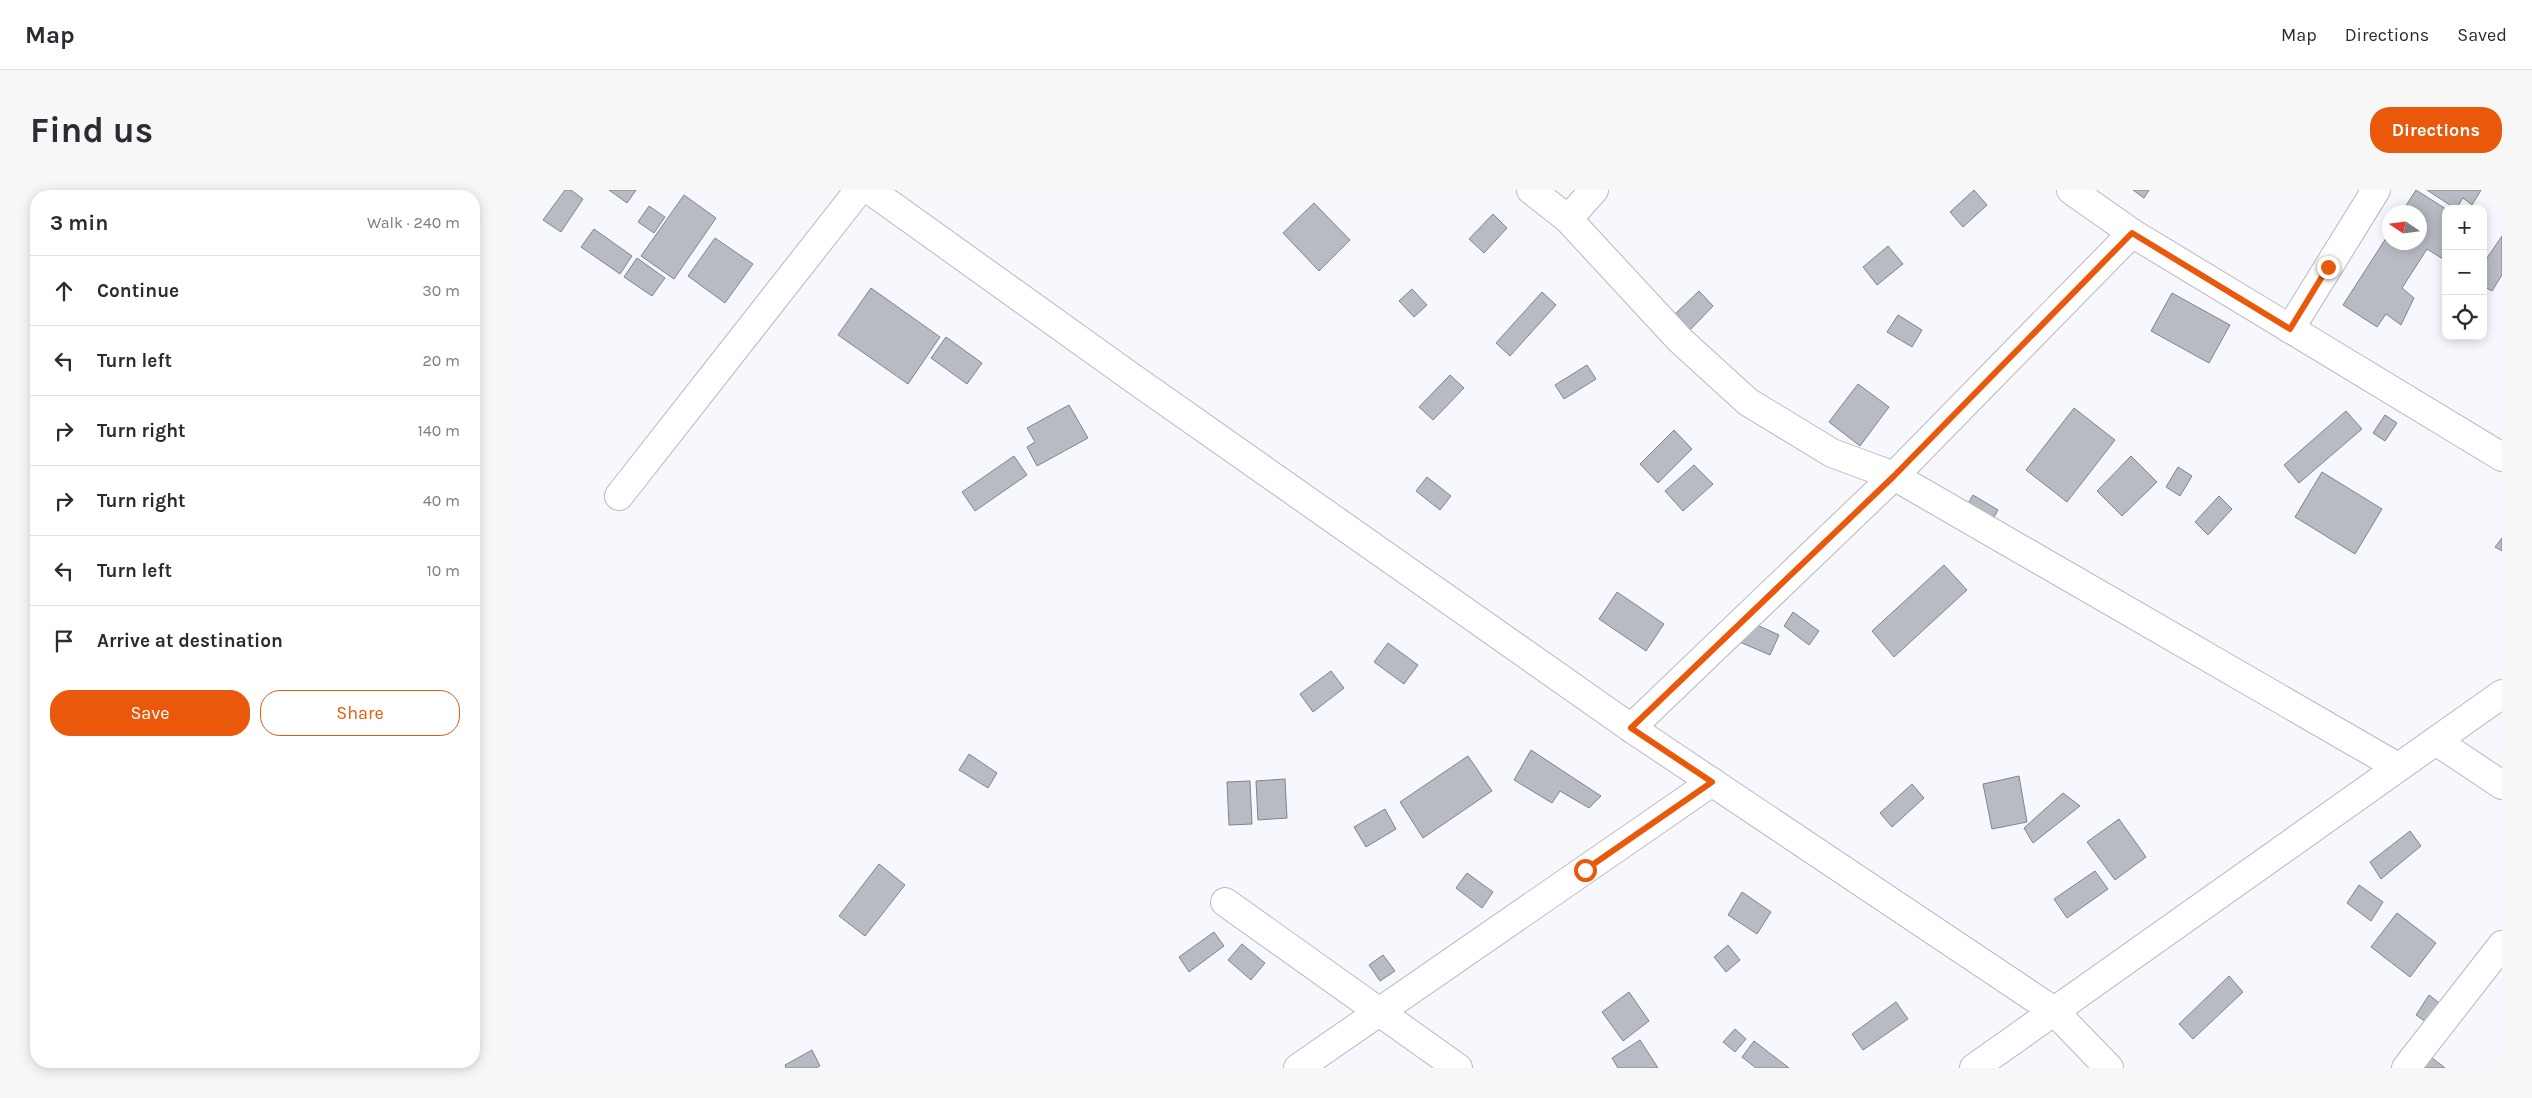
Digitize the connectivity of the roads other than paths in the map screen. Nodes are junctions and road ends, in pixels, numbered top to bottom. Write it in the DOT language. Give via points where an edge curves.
graph roads {
  1 [pos="859,190"];
  2 [pos="870,190"];
  3 [pos="1531,190"];
  4 [pos="1594,190"];
  5 [pos="2071,190"];
  6 [pos="2376,190"];
  7 [pos="1568,219"];
  8 [pos="2132,233"];
  9 [pos="2290,329"];
  10 [pos="2502,457"];
  11 [pos="1894,476"];
  12 [pos="619,496"];
  13 [pos="2502,694"];
  14 [pos="1631,728"];
  15 [pos="2436,741"];
  16 [pos="2398,767"];
  17 [pos="1712,782"];
  18 [pos="2502,785"];
  19 [pos="1225,902"];
  20 [pos="2502,945"];
  21 [pos="2054,1011"];
  22 [pos="1379,1012"];
  23 [pos="1298,1068"];
  24 [pos="1458,1068"];
  25 [pos="1974,1068"];
  26 [pos="2109,1068"];
  27 [pos="2406,1068"];
  1 -- 12 [label="street"];
  2 -- 14 [label="street"];
  3 -- 7 [label="street"];
  4 -- 7 [label="street"];
  5 -- 8 [label="street"];
  6 -- 9 [label="street"];
  7 -- 11 [label="street" via="1680,340 1748,402 1832,453"];
  8 -- 9 [label="street"];
  8 -- 11 [label="street"];
  9 -- 10 [label="street"];
  11 -- 14 [label="street"];
  11 -- 16 [label="street"];
  13 -- 15 [label="street"];
  14 -- 17 [label="street"];
  15 -- 16 [label="street"];
  15 -- 18 [label="street"];
  16 -- 21 [label="street"];
  17 -- 21 [label="street"];
  17 -- 22 [label="street"];
  19 -- 22 [label="street"];
  20 -- 27 [label="street"];
  21 -- 25 [label="street"];
  21 -- 26 [label="street"];
  22 -- 23 [label="street"];
  22 -- 24 [label="street"];
}
